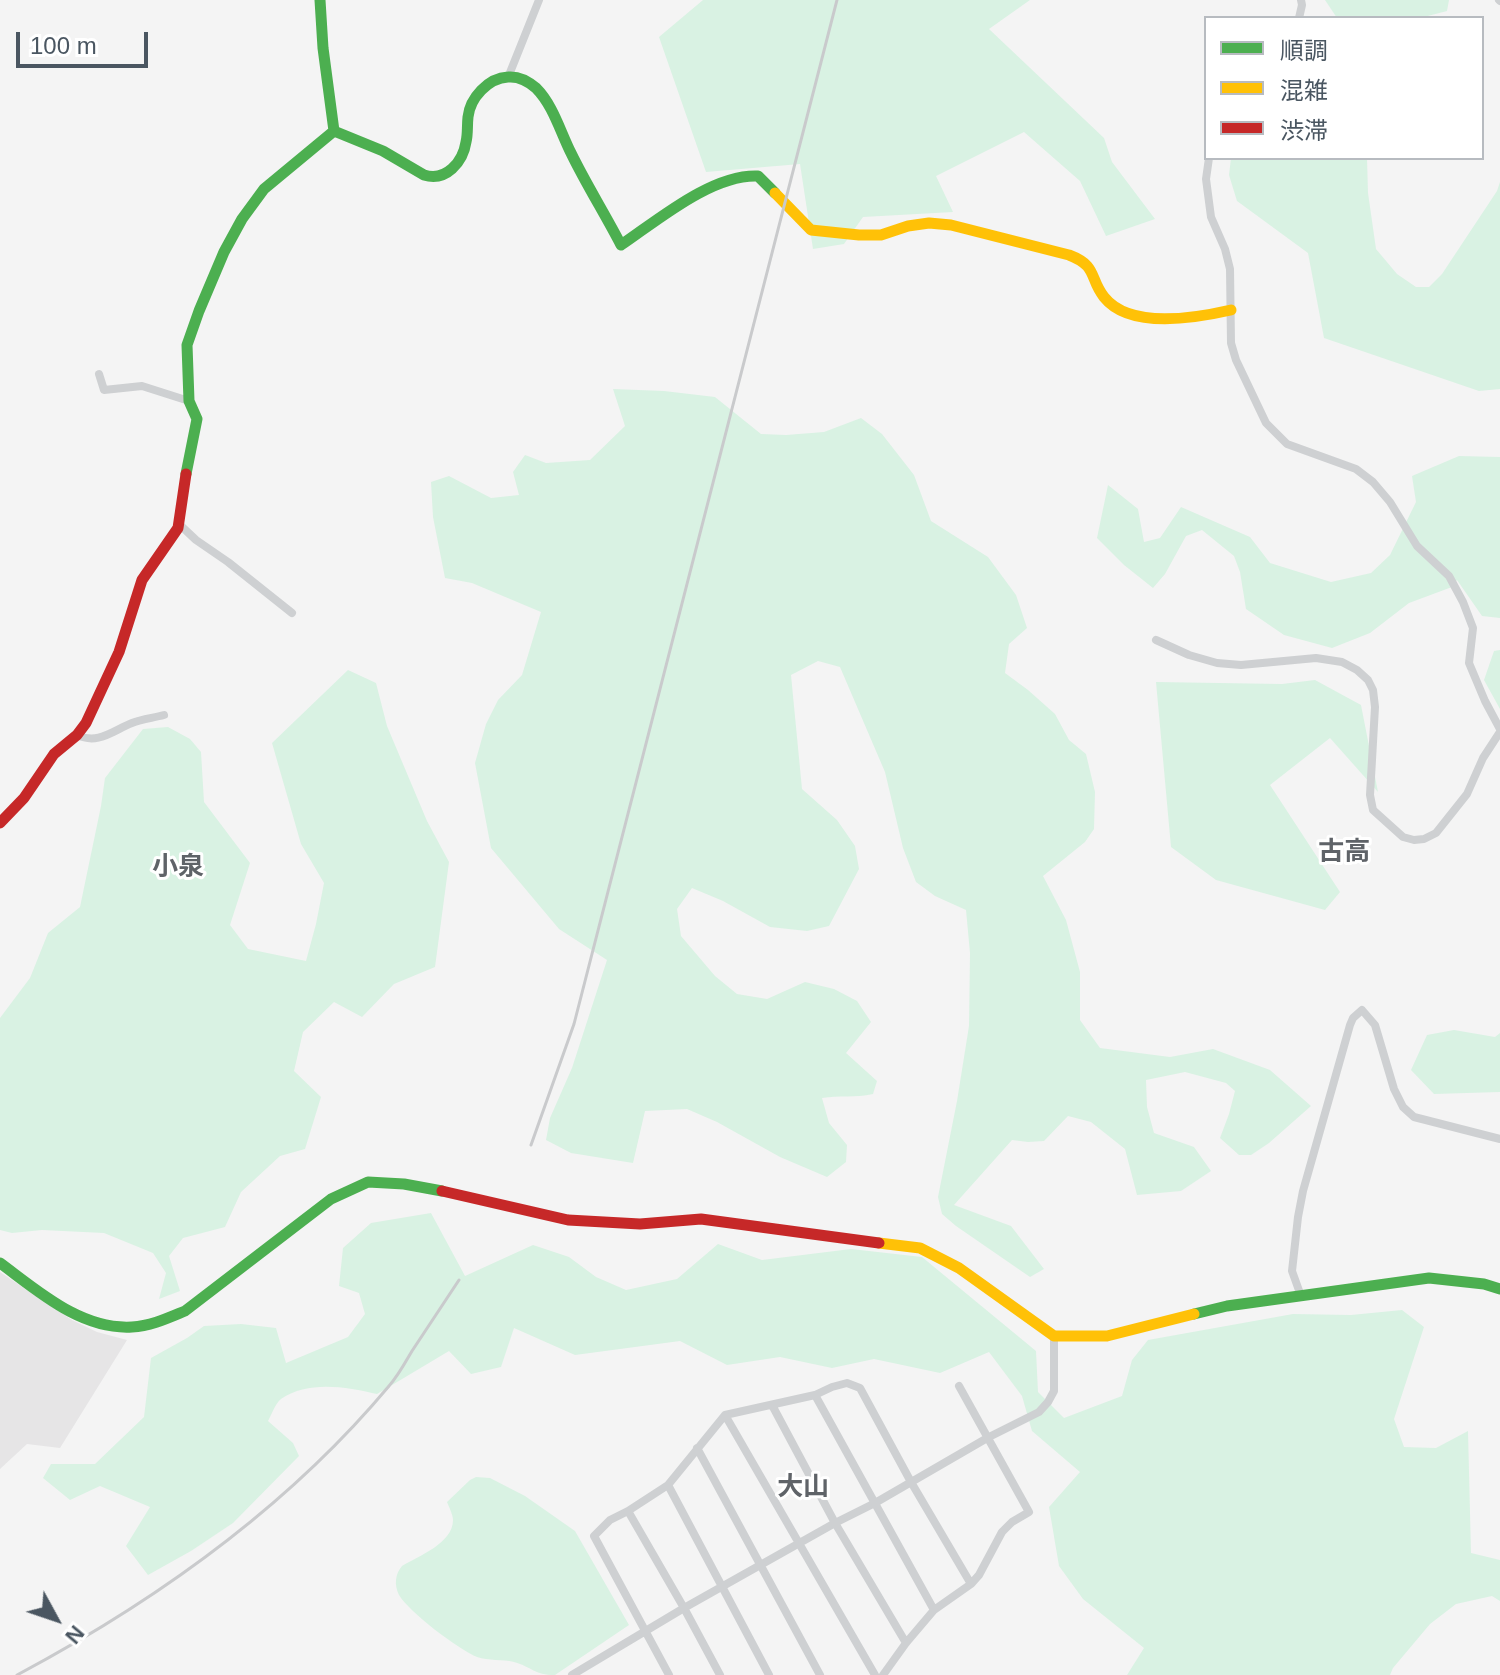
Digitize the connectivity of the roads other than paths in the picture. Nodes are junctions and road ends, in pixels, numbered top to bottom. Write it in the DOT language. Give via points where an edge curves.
graph roads {
  1 [pos="320,0"];
  2 [pos="539,0"];
  3 [pos="509,75"];
  4 [pos="334,131"];
  5 [pos="1209,160"];
  6 [pos="1231,310"];
  7 [pos="99,374"];
  8 [pos="189,401"];
  9 [pos="179,524"];
  10 [pos="292,613"];
  11 [pos="1156,640"];
  12 [pos="164,715"];
  13 [pos="1500,731"];
  14 [pos="77,735"];
  15 [pos="0,823"];
  16 [pos="1500,1139"];
  17 [pos="0,1263"];
  18 [pos="1500,1289"];
  19 [pos="1301,1296"];
  20 [pos="1054,1336"];
  21 [pos="959,1386"];
  22 [pos="815,1395"];
  23 [pos="772,1405"];
  24 [pos="725,1415"];
  25 [pos="989,1437"];
  26 [pos="697,1448"];
  27 [pos="911,1482"];
  28 [pos="668,1485"];
  29 [pos="875,1503"];
  30 [pos="628,1511"];
  31 [pos="835,1523"];
  32 [pos="798,1543"];
  33 [pos="759,1565"];
  34 [pos="971,1584"];
  35 [pos="721,1587"];
  36 [pos="684,1608"];
  37 [pos="934,1610"];
  38 [pos="645,1631"];
  39 [pos="906,1643"];
  40 [pos="572,1675"];
  41 [pos="669,1675"];
  42 [pos="720,1675"];
  43 [pos="769,1675"];
  44 [pos="820,1675"];
  45 [pos="875,1675"];
  46 [pos="883,1675"];
  1 -- 4 [label="street"];
  2 -- 3 [label="street"];
  3 -- 4 [label="street" via="493,80 472,102 456,166 439,177 423,175 379,148"];
  3 -- 6 [label="street" via="535,86 547,104 621,245 708,188 750,173 811,230 881,235 929,223 951,225 1087,264 1105,299 1120,311 1191,319"];
  4 -- 8 [label="street" via="264,189 224,252 187,345"];
  5 -- 6 [label="street" via="1211,217 1230,269"];
  6 -- 13 [label="street" via="1236,360 1266,423 1287,444 1356,469 1373,482 1417,546 1449,576 1473,628 1469,663"];
  7 -- 8 [label="street" via="104,390 142,386"];
  8 -- 9 [label="street" via="197,419"];
  9 -- 10 [label="street"];
  9 -- 14 [label="street" via="142,580 119,652"];
  11 -- 13 [label="street" via="1217,663 1316,658 1357,670 1373,690 1375,707 1373,810 1403,837 1414,840 1436,833 1467,794"];
  12 -- 14 [label="street" via="98,738"];
  14 -- 15 [label="street" via="54,754"];
  16 -- 19 [label="street" via="1414,1117 1403,1107 1375,1025 1362,1010 1350,1025 1303,1191 1292,1271"];
  17 -- 20 [label="street" via="81,1318 113,1327 145,1326 185,1311 331,1199 368,1182 404,1184 568,1220 640,1224 701,1219 920,1248 959,1268"];
  18 -- 19 [label="street" via="1429,1278"];
  19 -- 20 [label="street" via="1227,1306 1107,1336"];
  20 -- 25 [label="street" via="1054,1391 1048,1402 1039,1412"];
  21 -- 25 [label="street"];
  22 -- 23 [label="street"];
  22 -- 27 [label="street" via="847,1383 860,1388"];
  22 -- 29 [label="street"];
  23 -- 24 [label="street"];
  23 -- 31 [label="street"];
  24 -- 26 [label="street"];
  24 -- 32 [label="street"];
  25 -- 27 [label="street"];
  25 -- 34 [label="street" via="1029,1512 1002,1532"];
  26 -- 28 [label="street"];
  26 -- 33 [label="street"];
  27 -- 29 [label="street"];
  27 -- 34 [label="street"];
  28 -- 30 [label="street"];
  28 -- 35 [label="street"];
  29 -- 31 [label="street"];
  29 -- 37 [label="street"];
  30 -- 36 [label="street"];
  30 -- 38 [label="street" via="594,1536"];
  31 -- 32 [label="street"];
  31 -- 39 [label="street"];
  32 -- 33 [label="street"];
  32 -- 45 [label="street"];
  33 -- 35 [label="street"];
  33 -- 44 [label="street"];
  34 -- 37 [label="street"];
  35 -- 36 [label="street"];
  35 -- 43 [label="street"];
  36 -- 38 [label="street"];
  36 -- 42 [label="street"];
  37 -- 39 [label="street"];
  38 -- 40 [label="street"];
  38 -- 41 [label="street"];
  39 -- 46 [label="street"];
}
